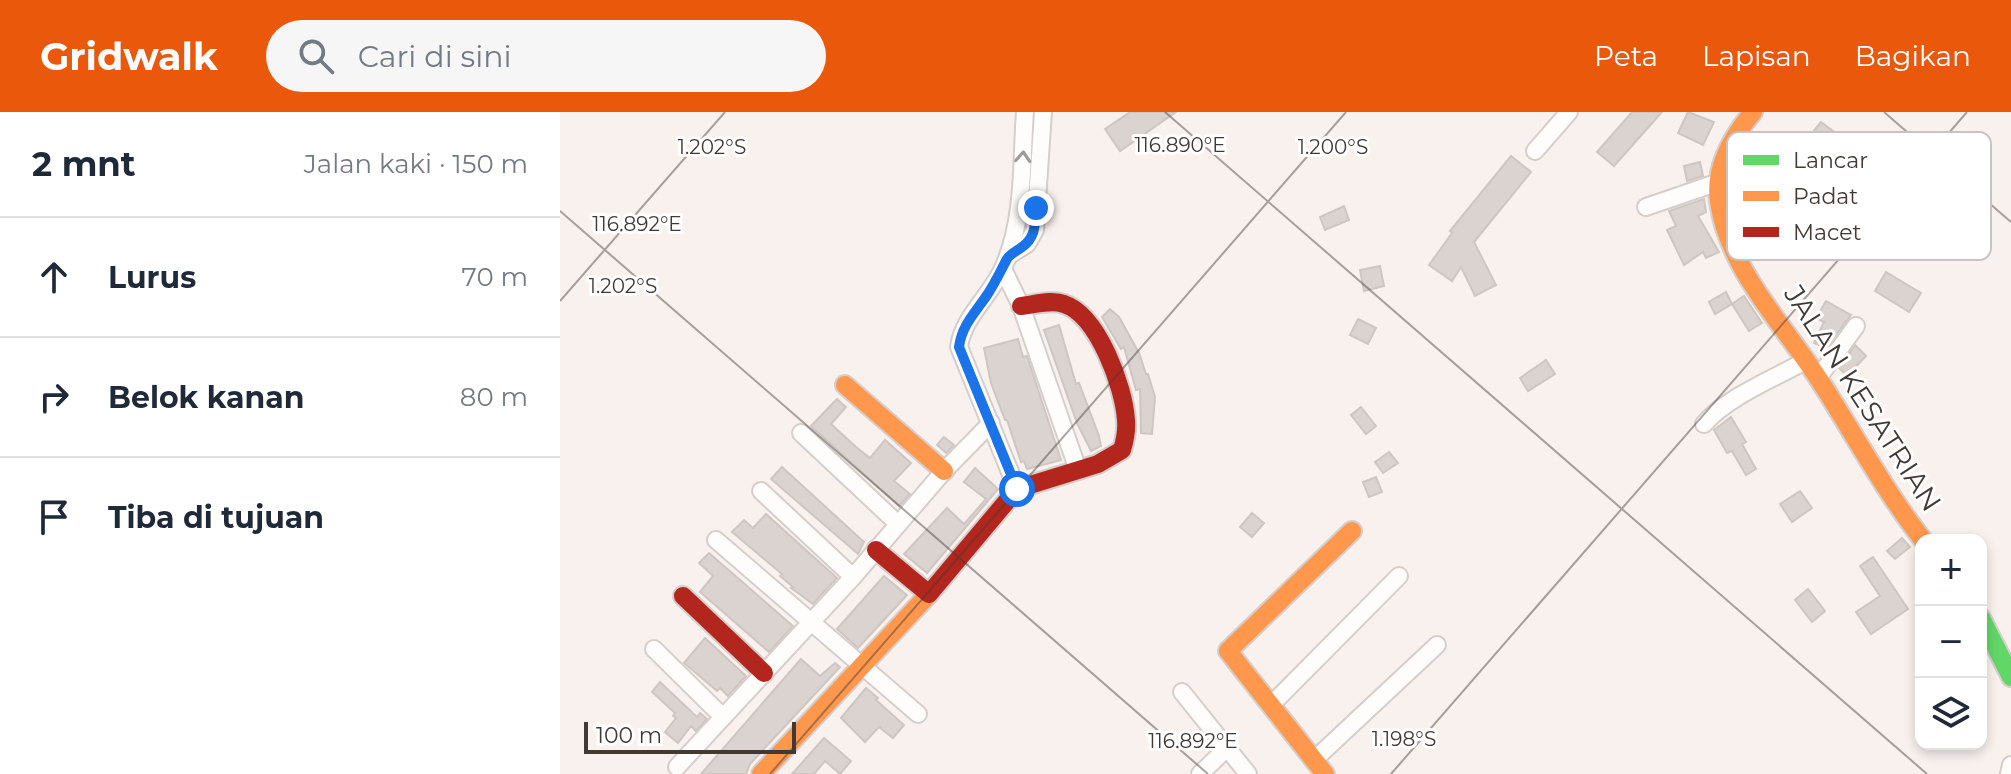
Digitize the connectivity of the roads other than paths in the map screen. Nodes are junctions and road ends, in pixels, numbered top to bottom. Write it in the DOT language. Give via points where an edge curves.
graph roads {
  1 [pos="1025,112"];
  2 [pos="1043,112"];
  3 [pos="1569,112"];
  4 [pos="1749,113"];
  5 [pos="1738,132"];
  6 [pos="1535,151"];
  7 [pos="1727,154"];
  8 [pos="1719,182"];
  9 [pos="1646,207"];
  10 [pos="1727,224"];
  11 [pos="1742,260"];
  12 [pos="1006,263"];
  13 [pos="1021,306"];
  14 [pos="1856,326"];
  15 [pos="1805,361"];
  16 [pos="1818,378"];
  17 [pos="845,385"];
  18 [pos="991,423"];
  19 [pos="1704,424"];
  20 [pos="801,433"];
  21 [pos="1078,470"];
  22 [pos="944,471"];
  23 [pos="1017,489"];
  24 [pos="761,491"];
  25 [pos="898,524"];
  26 [pos="1352,531"];
  27 [pos="1919,534"];
  28 [pos="716,540"];
  29 [pos="876,550"];
  30 [pos="1399,576"];
  31 [pos="853,577"];
  32 [pos="929,594"];
  33 [pos="683,596"];
  34 [pos="811,622"];
  35 [pos="1987,630"];
  36 [pos="1437,645"];
  37 [pos="654,649"];
  38 [pos="862,666"];
  39 [pos="764,673"];
  40 [pos="2011,677"];
  41 [pos="1182,692"];
  42 [pos="1271,705"];
  43 [pos="918,714"];
  44 [pos="723,717"];
  45 [pos="1227,748"];
  46 [pos="2011,765"];
  47 [pos="677,767"];
  48 [pos="1320,767"];
  49 [pos="761,774"];
  50 [pos="1200,774"];
  51 [pos="1248,774"];
  52 [pos="2009,774"];
  12 -- 1 [label="street, one-way" via="1018,225"];
  2 -- 12 [label="street" via="1035,230"];
  3 -- 6 [label="street"];
  4 -- 5 [label="street, JALAN KESATRIAN"];
  7 -- 8 [label="street, JALAN KESATRIAN"];
  8 -- 9 [label="street"];
  8 -- 10 [label="street, JALAN KESATRIAN"];
  11 -- 15 [label="street, JALAN KESATRIAN"];
  12 -- 13 [label="street"];
  12 -- 18 [label="street" via="967,322 959,347"];
  13 -- 21 [label="street"];
  13 -- 21 [label="street" via="1068,305 1092,328 1119,385 1126,417 1122,450"];
  14 -- 16 [label="street"];
  15 -- 16 [label="street, JALAN KESATRIAN"];
  15 -- 19 [label="street"];
  16 -- 27 [label="street, JALAN KESATRIAN"];
  17 -- 22 [label="street"];
  18 -- 22 [label="street"];
  18 -- 23 [label="street"];
  20 -- 25 [label="street"];
  21 -- 23 [label="street"];
  22 -- 25 [label="street"];
  23 -- 32 [label="street"];
  24 -- 31 [label="street"];
  25 -- 29 [label="street"];
  26 -- 42 [label="street" via="1228,651"];
  28 -- 34 [label="street"];
  29 -- 31 [label="street"];
  29 -- 32 [label="street"];
  30 -- 42 [label="street"];
  31 -- 34 [label="street"];
  32 -- 38 [label="street"];
  33 -- 39 [label="street"];
  34 -- 38 [label="street"];
  34 -- 39 [label="street"];
  35 -- 40 [label="street"];
  36 -- 48 [label="street"];
  37 -- 44 [label="street"];
  38 -- 43 [label="street"];
  38 -- 49 [label="street"];
  39 -- 44 [label="street"];
  41 -- 45 [label="street"];
  42 -- 48 [label="street"];
  44 -- 47 [label="street"];
  45 -- 50 [label="street"];
  45 -- 51 [label="street"];
  46 -- 52 [label="street"];
}
